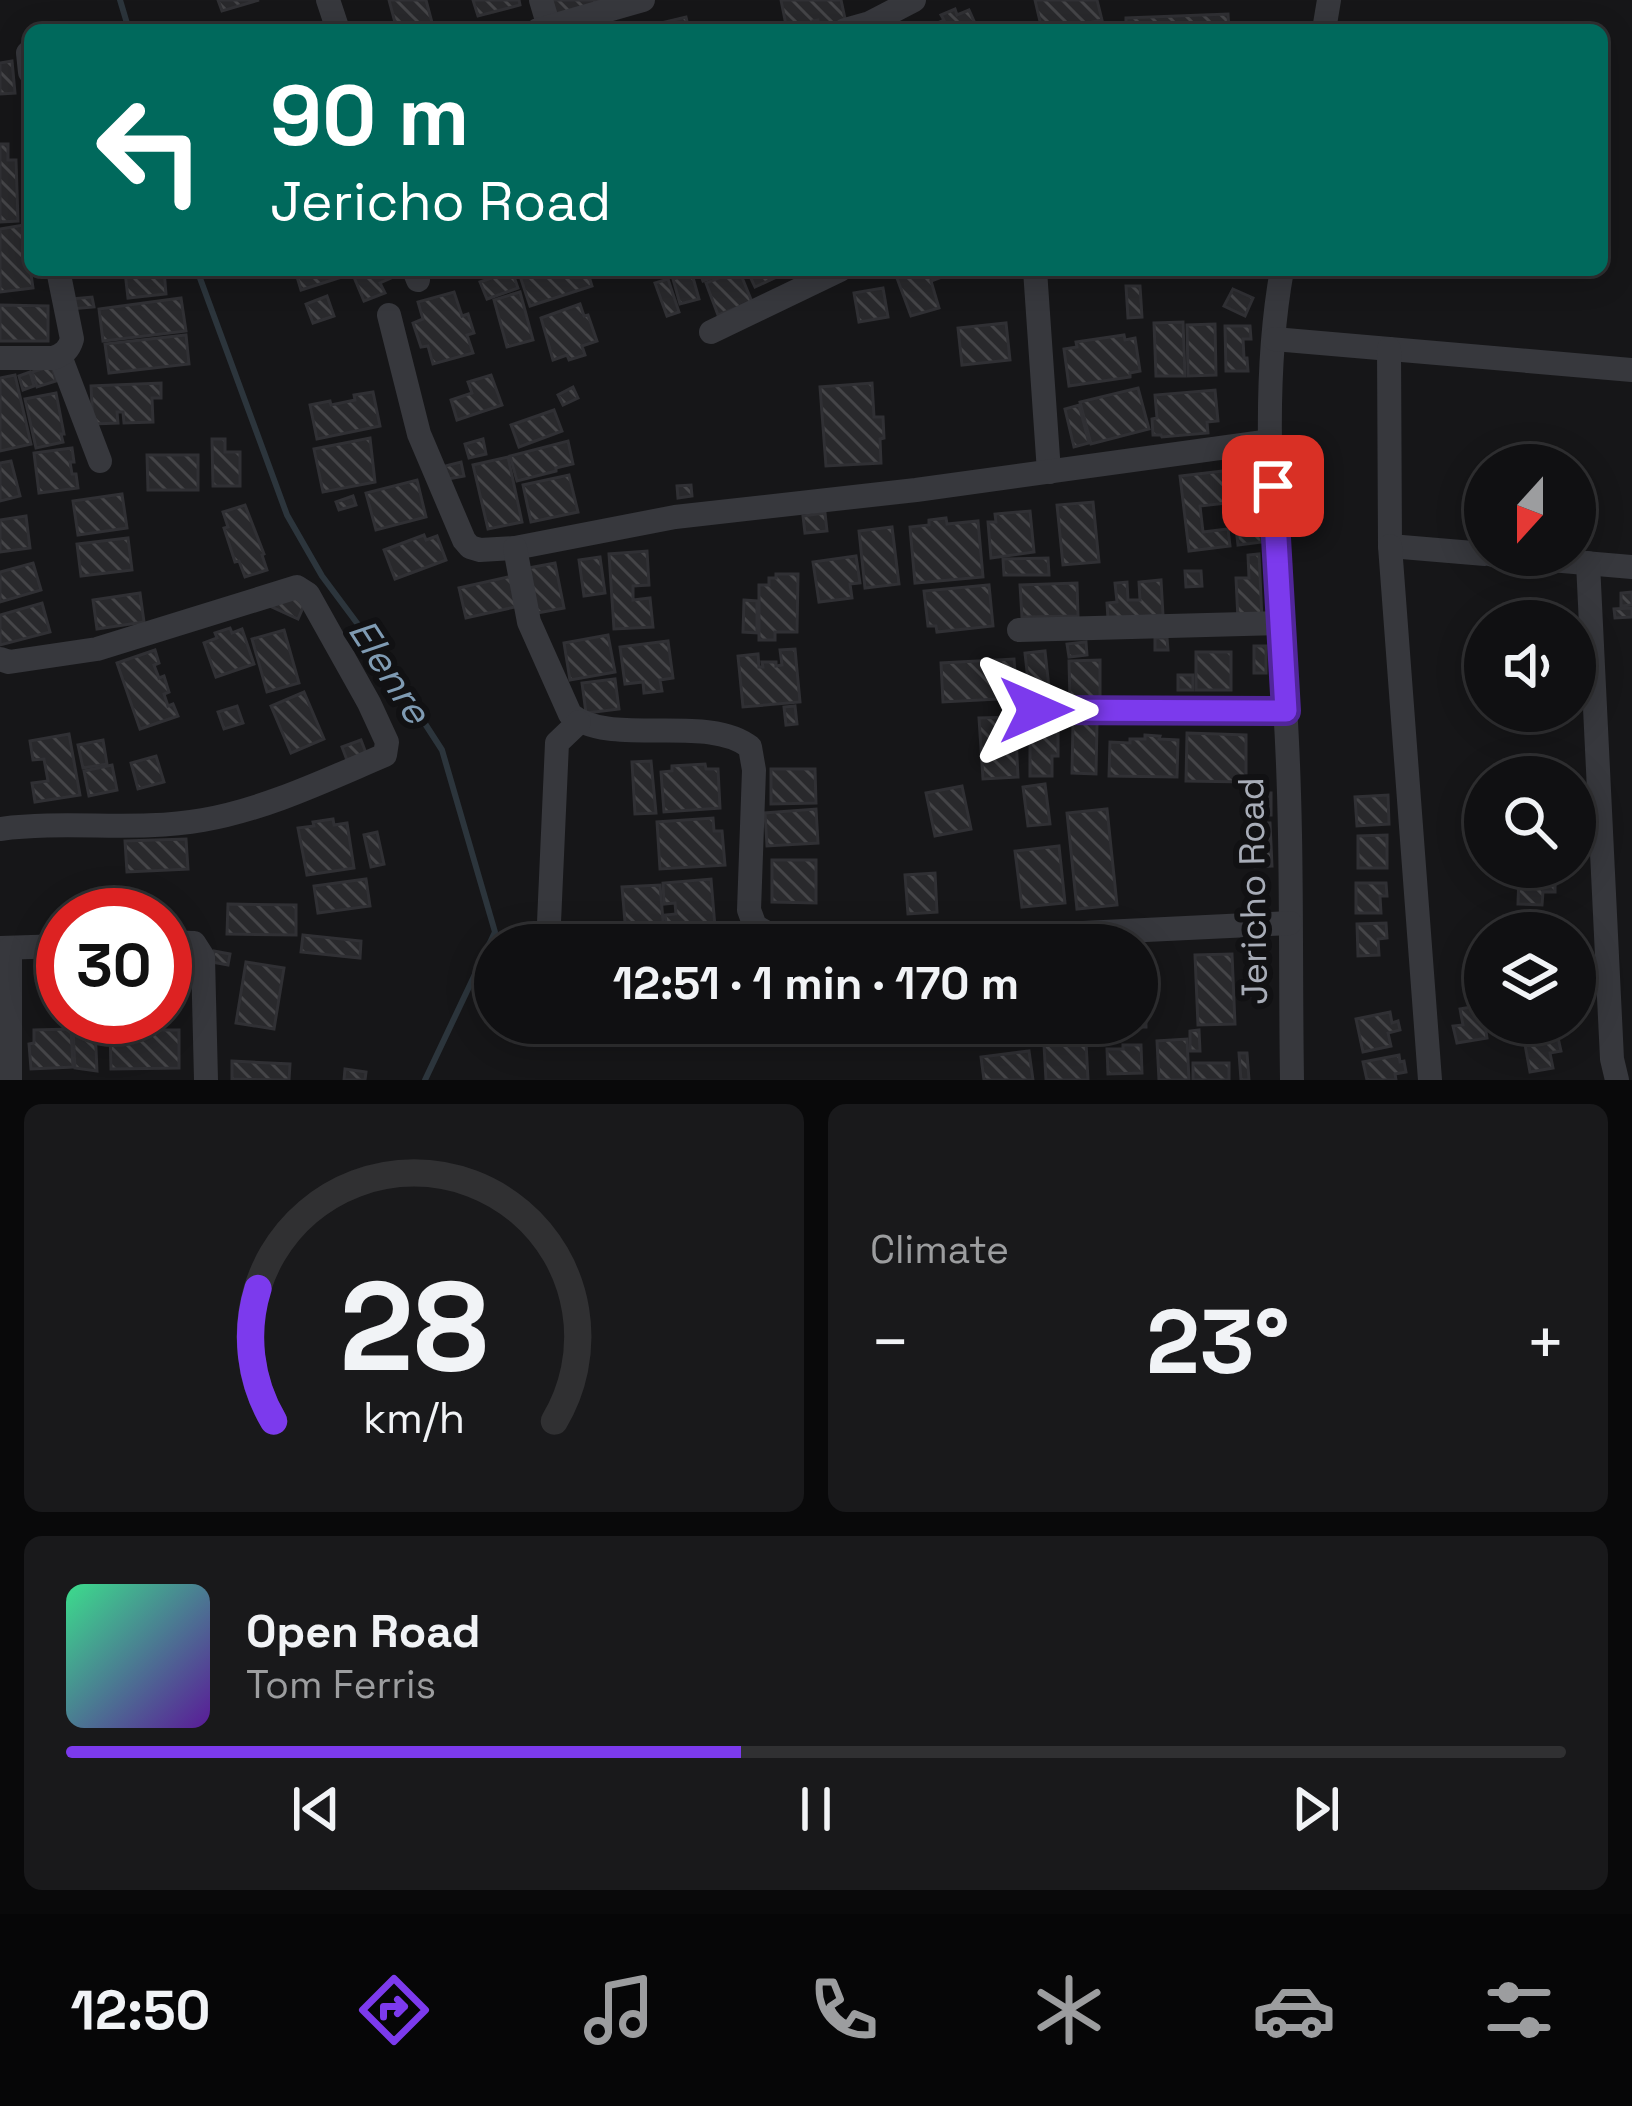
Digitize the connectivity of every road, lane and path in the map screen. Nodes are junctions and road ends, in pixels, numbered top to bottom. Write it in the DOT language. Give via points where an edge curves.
graph roads {
  1 [pos="643,0"];
  2 [pos="914,0"];
  3 [pos="560,24"];
  4 [pos="864,24"];
  5 [pos="59,276"];
  6 [pos="828,276"];
  7 [pos="1035,276"];
  8 [pos="1281,276"];
  9 [pos="389,316"];
  10 [pos="711,332"];
  11 [pos="1274,339"];
  12 [pos="1388,349"];
  13 [pos="60,356"];
  14 [pos="0,358"];
  15 [pos="1632,370"];
  16 [pos="1271,441"];
  17 [pos="100,461"];
  18 [pos="1048,472"];
  19 [pos="1390,546"];
  20 [pos="515,548"];
  21 [pos="1464,553"];
  22 [pos="1596,564"];
  23 [pos="1632,567"];
  24 [pos="1589,576"];
  25 [pos="1280,623"];
  26 [pos="1019,630"];
  27 [pos="0,659"];
  28 [pos="1036,710"];
  29 [pos="1286,711"];
  30 [pos="579,722"];
  31 [pos="0,829"];
  32 [pos="1289,923"];
  33 [pos="549,924"];
  34 [pos="192,943"];
  35 [pos="36,947"];
  36 [pos="5,948"];
  37 [pos="10,1080"];
  38 [pos="206,1080"];
  39 [pos="1292,1080"];
  40 [pos="1430,1080"];
  41 [pos="1617,1080"];
  1 -- 3 [label="street"];
  2 -- 4 [label="street"];
  5 -- 13 [label="street" via="71,339"];
  6 -- 10 [label="street"];
  7 -- 18 [label="street"];
  8 -- 11 [label="street, Jericho Road"];
  9 -- 20 [label="street" via="419,434 464,540 480,550"];
  11 -- 12 [label="street"];
  11 -- 16 [label="street, Jericho Road"];
  12 -- 15 [label="street"];
  12 -- 19 [label="street"];
  13 -- 14 [label="street"];
  13 -- 17 [label="street"];
  16 -- 18 [label="street"];
  16 -- 25 [label="street, Jericho Road"];
  18 -- 20 [label="street" via="675,517"];
  19 -- 21 [label="street"];
  19 -- 40 [label="street"];
  20 -- 30 [label="street" via="529,622"];
  22 -- 23 [label="street"];
  24 -- 41 [label="street"];
  25 -- 26 [label="street"];
  25 -- 29 [label="street, Jericho Road"];
  27 -- 31 [label="street" via="97,649 297,587 387,742 385,755 282,799 203,820"];
  28 -- 29 [label="street"];
  29 -- 32 [label="street, Jericho Road"];
  30 -- 32 [label="street" via="731,736 750,747 749,910 755,926 782,941"];
  30 -- 33 [label="street" via="557,743"];
  32 -- 39 [label="street, Jericho Road"];
  34 -- 38 [label="street" via="203,957"];
  35 -- 36 [label="street"];
  36 -- 37 [label="street"];
}
